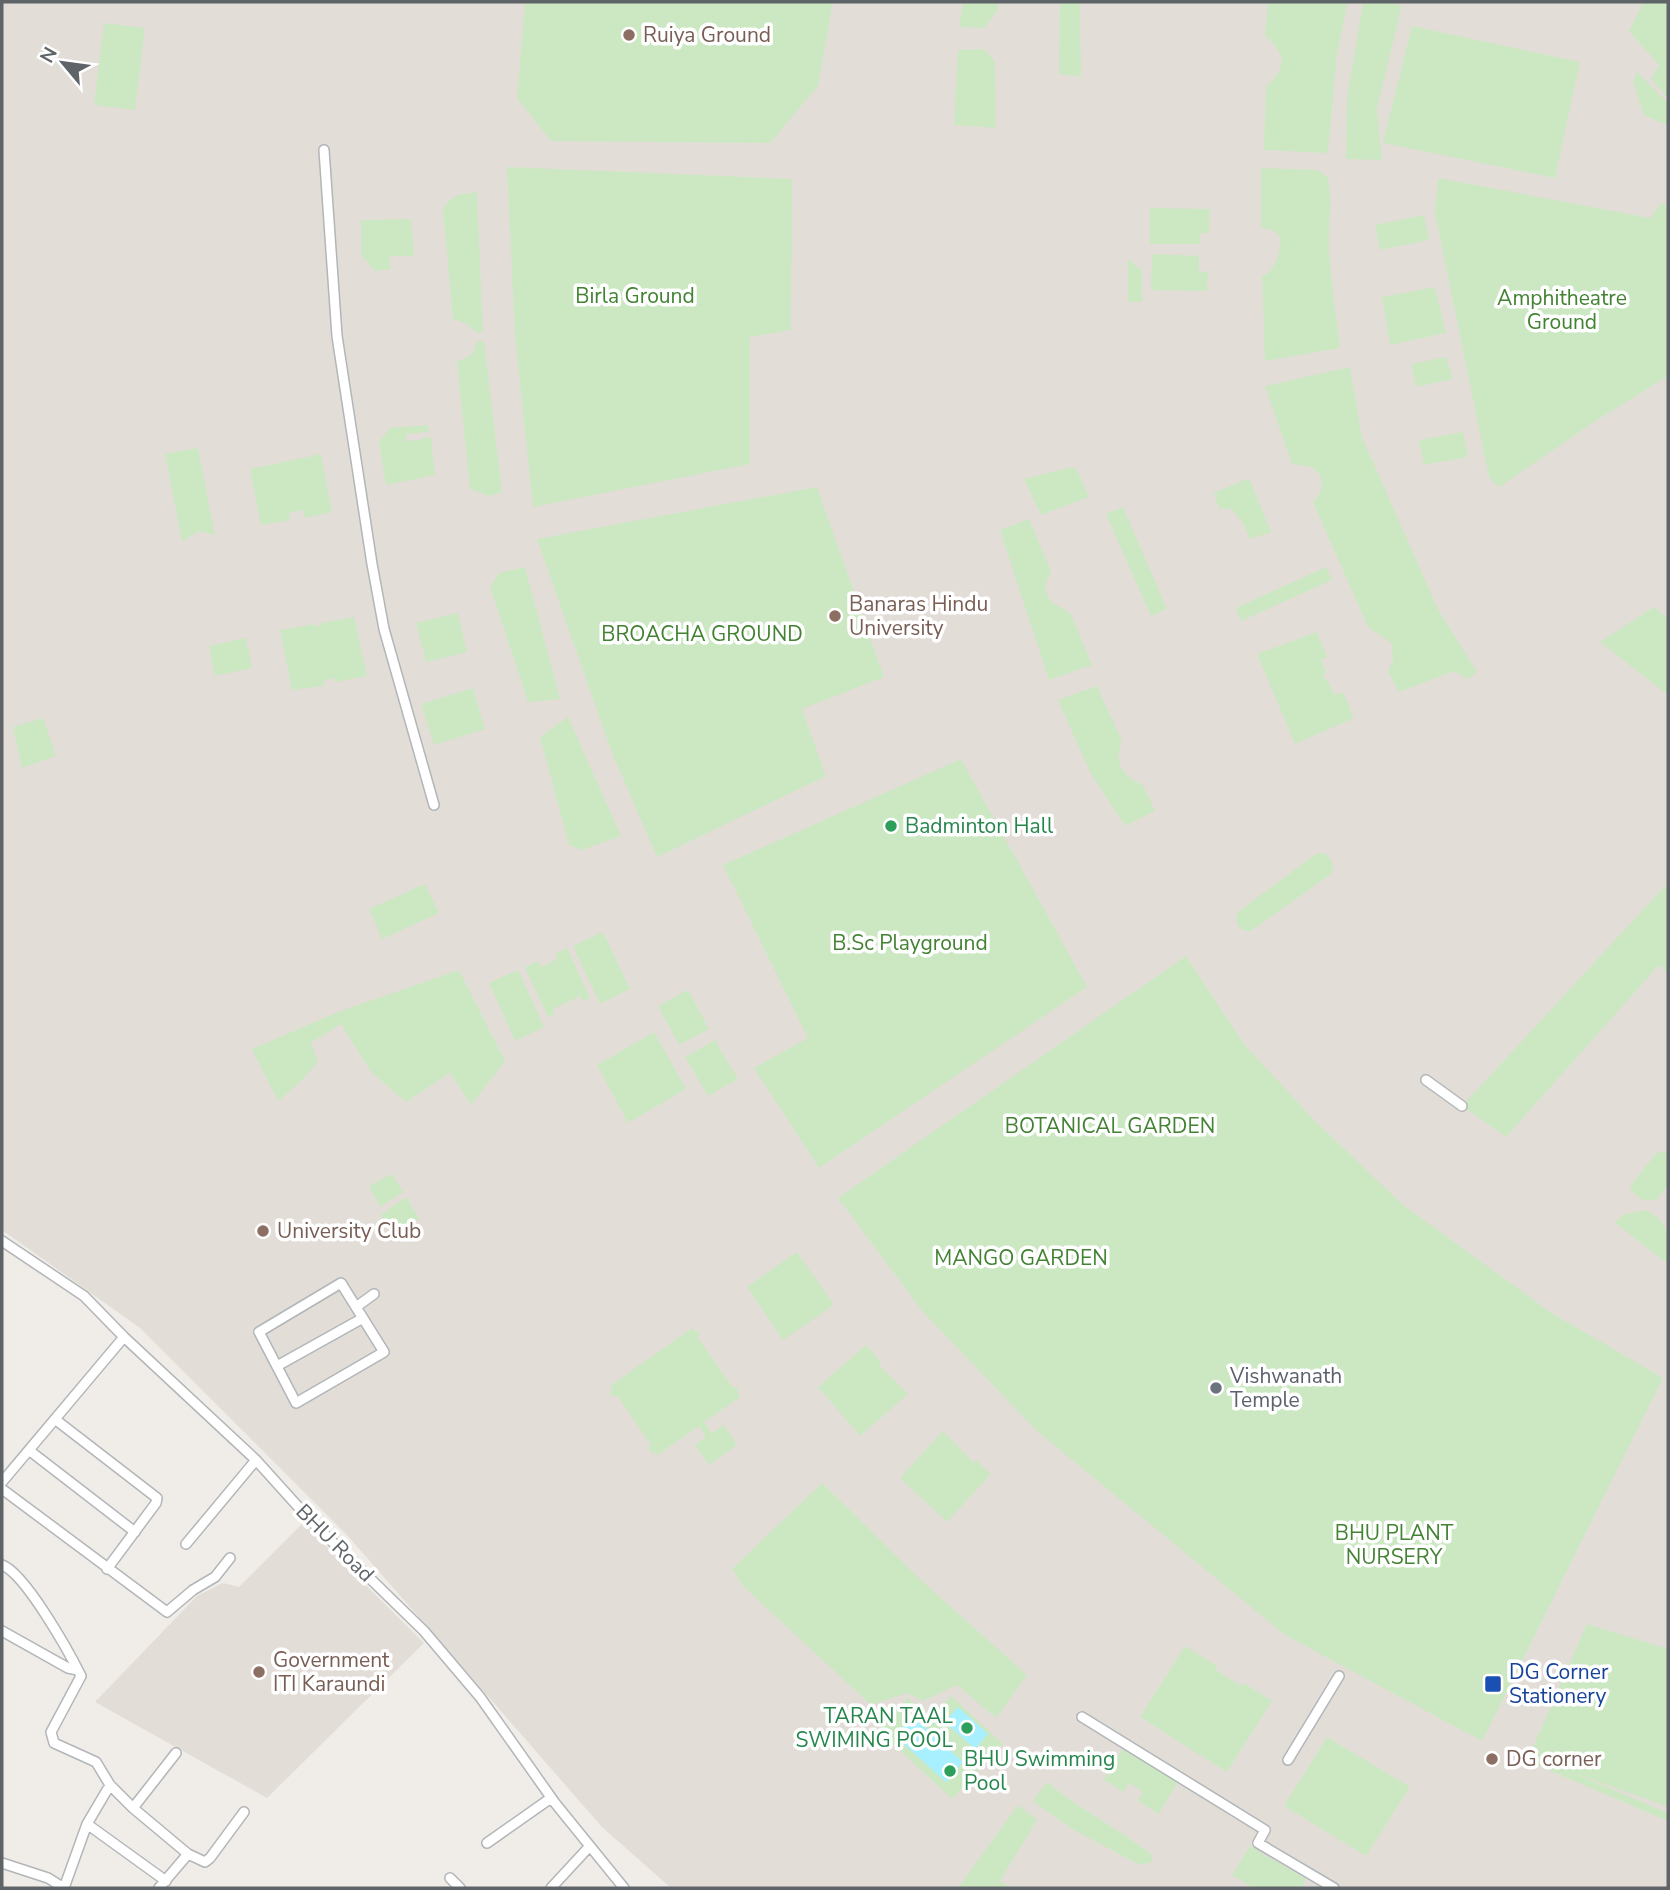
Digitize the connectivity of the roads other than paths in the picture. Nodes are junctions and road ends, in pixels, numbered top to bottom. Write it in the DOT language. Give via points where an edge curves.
graph roads {
  1 [pos="324,150"];
  2 [pos="434,805"];
  3 [pos="1426,1080"];
  4 [pos="1462,1107"];
  5 [pos="2,1241"];
  6 [pos="374,1294"];
  7 [pos="356,1307"];
  8 [pos="363,1318"];
  9 [pos="124,1337"];
  10 [pos="277,1366"];
  11 [pos="56,1420"];
  12 [pos="30,1451"];
  13 [pos="256,1460"];
  14 [pos="2,1482"];
  15 [pos="2,1489"];
  16 [pos="135,1532"];
  17 [pos="186,1544"];
  18 [pos="230,1558"];
  19 [pos="2,1564"];
  20 [pos="107,1569"];
  21 [pos="2,1631"];
  22 [pos="78,1670"];
  23 [pos="1339,1676"];
  24 [pos="1082,1717"];
  25 [pos="176,1753"];
  26 [pos="1288,1760"];
  27 [pos="110,1785"];
  28 [pos="551,1798"];
  29 [pos="133,1808"];
  30 [pos="244,1812"];
  31 [pos="87,1824"];
  32 [pos="487,1843"];
  33 [pos="589,1847"];
  34 [pos="188,1854"];
  35 [pos="2,1863"];
  36 [pos="450,1878"];
  37 [pos="162,1885"];
  38 [pos="64,1888"];
  39 [pos="460,1888"];
  40 [pos="551,1888"];
  41 [pos="624,1888"];
  42 [pos="1334,1888"];
  1 -- 2 [label="street" via="337,336 372,564 384,629"];
  3 -- 4 [label="street"];
  5 -- 9 [label="street, BHU Road" via="84,1296"];
  6 -- 7 [label="street"];
  7 -- 8 [label="street"];
  7 -- 10 [label="street" via="341,1283 259,1332"];
  8 -- 10 [label="street"];
  8 -- 10 [label="street" via="384,1352 296,1403"];
  9 -- 11 [label="street"];
  9 -- 13 [label="street, BHU Road"];
  11 -- 12 [label="street"];
  11 -- 16 [label="street" via="157,1498"];
  12 -- 14 [label="street"];
  12 -- 16 [label="street"];
  13 -- 17 [label="street"];
  13 -- 28 [label="street, BHU Road" via="311,1521 424,1631 462,1675"];
  15 -- 20 [label="street"];
  16 -- 20 [label="street"];
  18 -- 20 [label="street" via="221,1572 167,1612"];
  19 -- 22 [label="street" via="32,1594"];
  21 -- 22 [label="street"];
  22 -- 27 [label="street" via="81,1679 51,1739 96,1762"];
  23 -- 26 [label="street"];
  24 -- 42 [label="street" via="1265,1830 1258,1843"];
  25 -- 29 [label="street"];
  27 -- 29 [label="street"];
  27 -- 31 [label="street"];
  28 -- 32 [label="street"];
  28 -- 33 [label="street, BHU Road"];
  29 -- 34 [label="street"];
  30 -- 34 [label="street" via="205,1862"];
  31 -- 37 [label="street"];
  31 -- 38 [label="street"];
  33 -- 40 [label="street"];
  33 -- 41 [label="street, BHU Road"];
  34 -- 37 [label="street"];
  35 -- 38 [label="street"];
  36 -- 39 [label="street"];
}
